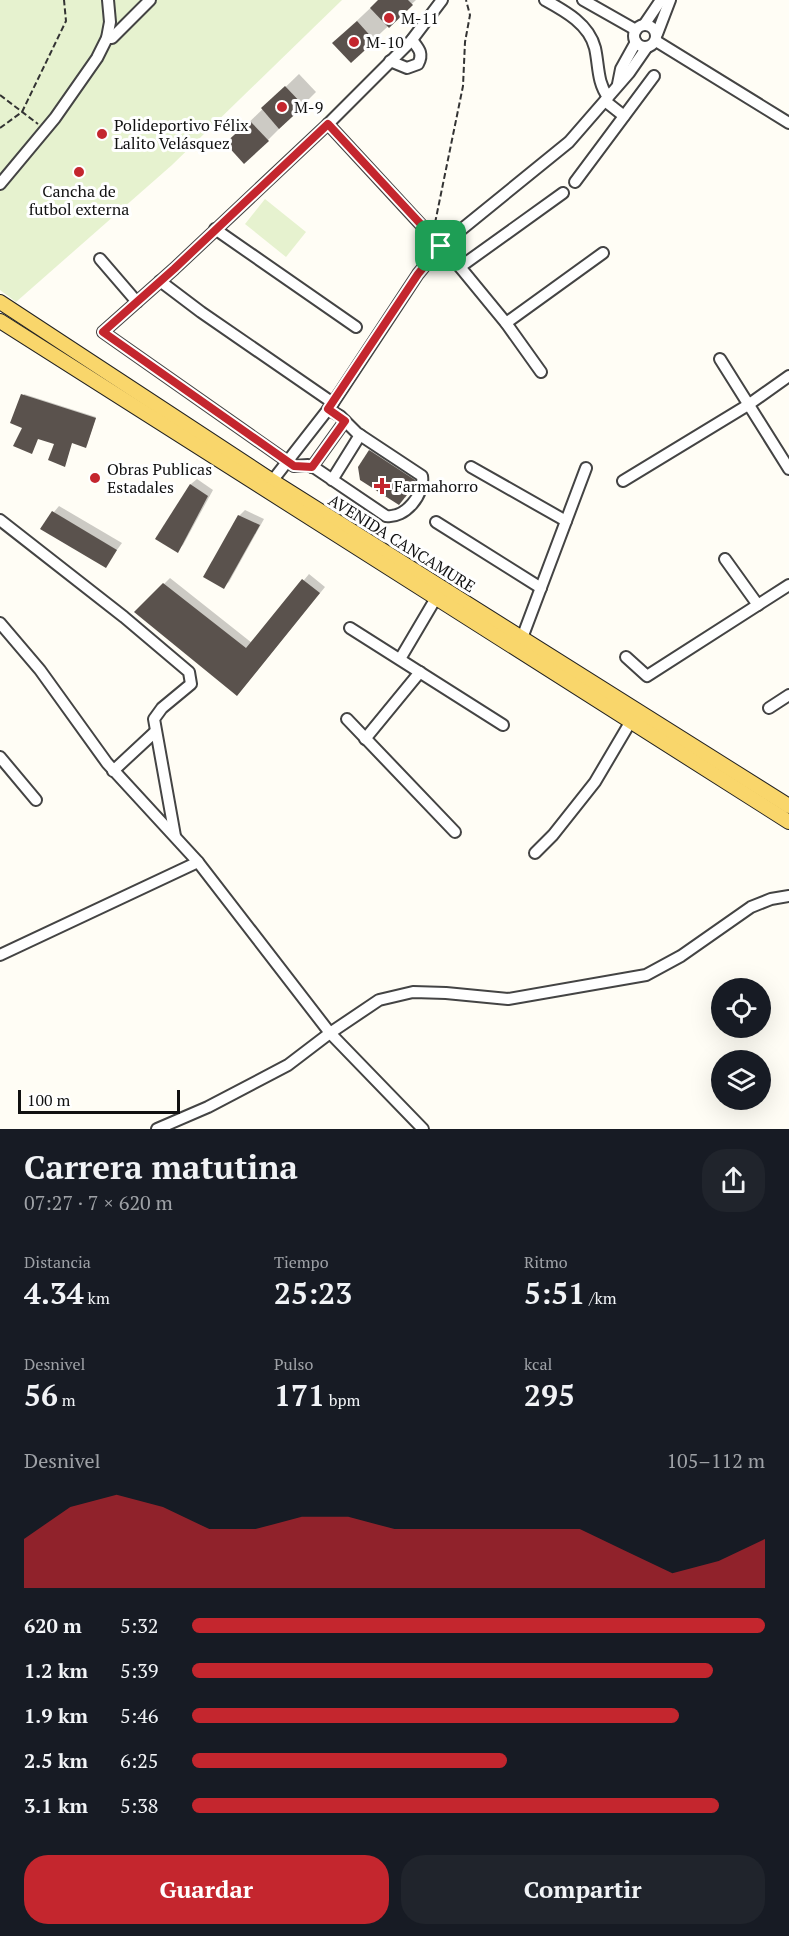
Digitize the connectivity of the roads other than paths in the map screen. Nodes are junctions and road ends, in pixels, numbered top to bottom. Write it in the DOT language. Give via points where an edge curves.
graph roads {
  1 [pos="108,0"];
  2 [pos="150,0"];
  3 [pos="442,0"];
  4 [pos="545,0"];
  5 [pos="583,0"];
  6 [pos="661,0"];
  7 [pos="670,0"];
  8 [pos="640,28"];
  9 [pos="107,38"];
  10 [pos="412,40"];
  11 [pos="653,41"];
  12 [pos="636,42"];
  13 [pos="390,61"];
  14 [pos="654,76"];
  15 [pos="618,84"];
  16 [pos="607,99"];
  17 [pos="624,116"];
  18 [pos="789,123"];
  19 [pos="328,124"];
  20 [pos="575,182"];
  21 [pos="0,184"];
  22 [pos="563,193"];
  23 [pos="215,229"];
  24 [pos="441,246"];
  25 [pos="603,253"];
  26 [pos="100,259"];
  27 [pos="460,267"];
  28 [pos="160,280"];
  29 [pos="0,302"];
  30 [pos="137,302"];
  31 [pos="0,321"];
  32 [pos="506,323"];
  33 [pos="356,327"];
  34 [pos="720,359"];
  35 [pos="541,372"];
  36 [pos="789,376"];
  37 [pos="748,405"];
  38 [pos="330,406"];
  39 [pos="345,421"];
  40 [pos="360,435"];
  41 [pos="287,460"];
  42 [pos="312,467"];
  43 [pos="471,467"];
  44 [pos="586,468"];
  45 [pos="789,469"];
  46 [pos="332,480"];
  47 [pos="622,481"];
  48 [pos="268,485"];
  49 [pos="0,520"];
  50 [pos="566,521"];
  51 [pos="436,522"];
  52 [pos="725,559"];
  53 [pos="789,585"];
  54 [pos="541,588"];
  55 [pos="436,598"];
  56 [pos="758,605"];
  57 [pos="0,623"];
  58 [pos="350,628"];
  59 [pos="522,638"];
  60 [pos="626,657"];
  61 [pos="399,659"];
  62 [pos="420,672"];
  63 [pos="789,695"];
  64 [pos="769,708"];
  65 [pos="347,719"];
  66 [pos="631,721"];
  67 [pos="503,725"];
  68 [pos="156,732"];
  69 [pos="365,739"];
  70 [pos="0,757"];
  71 [pos="113,771"];
  72 [pos="36,800"];
  73 [pos="789,806"];
  74 [pos="789,822"];
  75 [pos="454,832"];
  76 [pos="176,837"];
  77 [pos="535,853"];
  78 [pos="198,862"];
  79 [pos="789,896"];
  80 [pos="0,955"];
  81 [pos="330,1033"];
  82 [pos="157,1129"];
  83 [pos="423,1129"];
  1 -- 9 [label="street"];
  2 -- 9 [label="street" via="112,38"];
  3 -- 10 [label="street"];
  4 -- 16 [label="street" via="575,18 590,37"];
  5 -- 8 [label="street"];
  6 -- 8 [label="street"];
  7 -- 11 [label="street"];
  8 -- 11 [label="street" via="652,27"];
  8 -- 12 [label="street" via="634,35"];
  9 -- 21 [label="street" via="84,78"];
  10 -- 13 [label="street"];
  10 -- 13 [label="street" via="421,50 418,64 407,68"];
  11 -- 12 [label="street" via="640,46"];
  11 -- 15 [label="street"];
  11 -- 18 [label="street"];
  12 -- 15 [label="street" via="621,69"];
  13 -- 19 [label="street"];
  14 -- 17 [label="street"];
  15 -- 16 [label="street"];
  16 -- 17 [label="street"];
  16 -- 24 [label="street" via="561,149"];
  17 -- 20 [label="street"];
  19 -- 23 [label="street"];
  19 -- 24 [label="street"];
  22 -- 27 [label="street"];
  23 -- 28 [label="street"];
  23 -- 33 [label="street"];
  24 -- 27 [label="street"];
  24 -- 38 [label="street"];
  25 -- 32 [label="street"];
  26 -- 30 [label="street"];
  27 -- 32 [label="street"];
  28 -- 30 [label="street"];
  28 -- 38 [label="street"];
  29 -- 48 [label="main road, AVENIDA CANCAMURE"];
  30 -- 41 [label="street" via="103,332"];
  31 -- 48 [label="main road, AVENIDA CANCAMURE"];
  32 -- 35 [label="street"];
  34 -- 37 [label="street"];
  36 -- 37 [label="street"];
  37 -- 45 [label="street"];
  37 -- 47 [label="street"];
  38 -- 39 [label="street"];
  38 -- 41 [label="street"];
  39 -- 40 [label="street"];
  39 -- 42 [label="street"];
  40 -- 46 [label="street"];
  40 -- 46 [label="street" via="423,476 423,485 403,514 392,517"];
  41 -- 42 [label="street" via="294,466"];
  41 -- 48 [label="street"];
  42 -- 46 [label="street"];
  43 -- 50 [label="street"];
  44 -- 50 [label="street"];
  48 -- 55 [label="main road, AVENIDA CANCAMURE"];
  48 -- 59 [label="main road, AVENIDA CANCAMURE"];
  49 -- 68 [label="street" via="189,672 192,684 156,714"];
  50 -- 54 [label="street"];
  51 -- 54 [label="street"];
  52 -- 56 [label="street"];
  53 -- 56 [label="street"];
  54 -- 59 [label="street"];
  55 -- 61 [label="street"];
  55 -- 66 [label="main road, AVENIDA CANCAMURE"];
  56 -- 60 [label="street" via="647,676"];
  57 -- 71 [label="street" via="40,670"];
  58 -- 61 [label="street"];
  59 -- 73 [label="main road, AVENIDA CANCAMURE"];
  61 -- 62 [label="street"];
  62 -- 67 [label="street"];
  62 -- 69 [label="street"];
  63 -- 64 [label="street"];
  65 -- 69 [label="street"];
  66 -- 74 [label="main road, AVENIDA CANCAMURE"];
  66 -- 77 [label="street" via="595,782"];
  68 -- 71 [label="street"];
  68 -- 76 [label="street"];
  69 -- 75 [label="street"];
  70 -- 72 [label="street"];
  71 -- 76 [label="street"];
  76 -- 78 [label="street"];
  78 -- 80 [label="street"];
  78 -- 81 [label="street"];
  79 -- 81 [label="street" via="751,907 681,956 646,975 508,999 413,992 379,1000"];
  81 -- 82 [label="street" via="288,1065"];
  81 -- 83 [label="street"];
}
